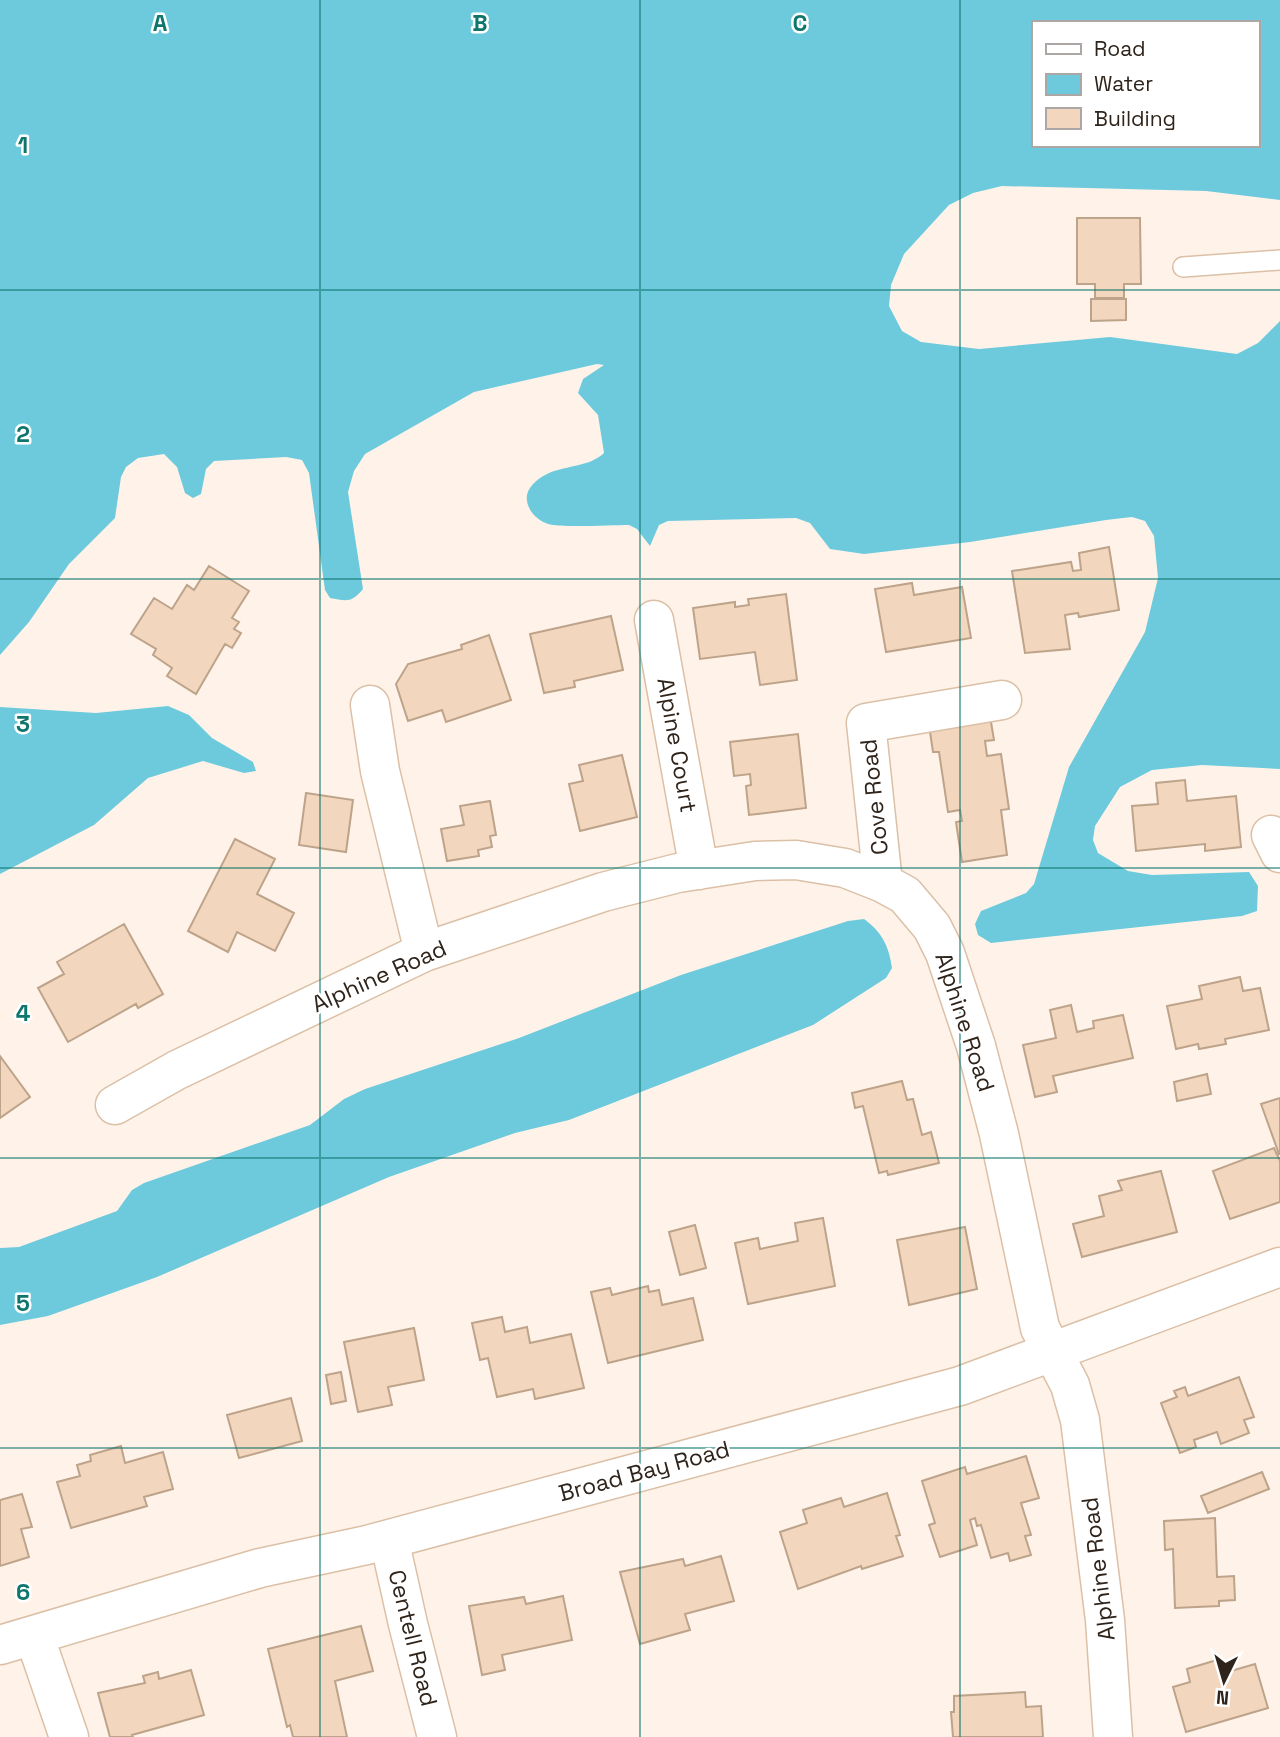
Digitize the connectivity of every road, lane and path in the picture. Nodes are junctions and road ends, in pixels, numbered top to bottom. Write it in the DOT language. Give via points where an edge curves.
graph roads {
  1 [pos="1280,260"];
  2 [pos="1183,267"];
  3 [pos="654,621"];
  4 [pos="1002,700"];
  5 [pos="370,705"];
  6 [pos="699,870"];
  7 [pos="883,883"];
  8 [pos="424,952"];
  9 [pos="115,1105"];
  10 [pos="1280,1268"];
  11 [pos="1052,1353"];
  12 [pos="389,1539"];
  13 [pos="17,1640"];
  14 [pos="69,1737"];
  15 [pos="438,1737"];
  16 [pos="1112,1737"];
  1 -- 2 [label="lane"];
  3 -- 6 [label="street, Alpine Court"];
  4 -- 7 [label="street, Cove Road" via="866,723"];
  5 -- 8 [label="street" via="380,771"];
  6 -- 7 [label="street, Alphine Road" via="796,860 845,868"];
  6 -- 8 [label="street, Alphine Road" via="603,892"];
  7 -- 11 [label="street, Alphine Road" via="905,895 945,953 999,1133 1040,1328"];
  8 -- 9 [label="street, Alphine Road" via="177,1070"];
  10 -- 11 [label="street, Broad Bay Road"];
  11 -- 12 [label="street, Broad Bay Road" via="960,1386"];
  11 -- 16 [label="street, Alphine Road" via="1070,1385 1080,1420 1105,1620"];
  12 -- 13 [label="street, Broad Bay Road" via="260,1568"];
  12 -- 15 [label="street, Centell Road"];
  13 -- 14 [label="street"];
}
